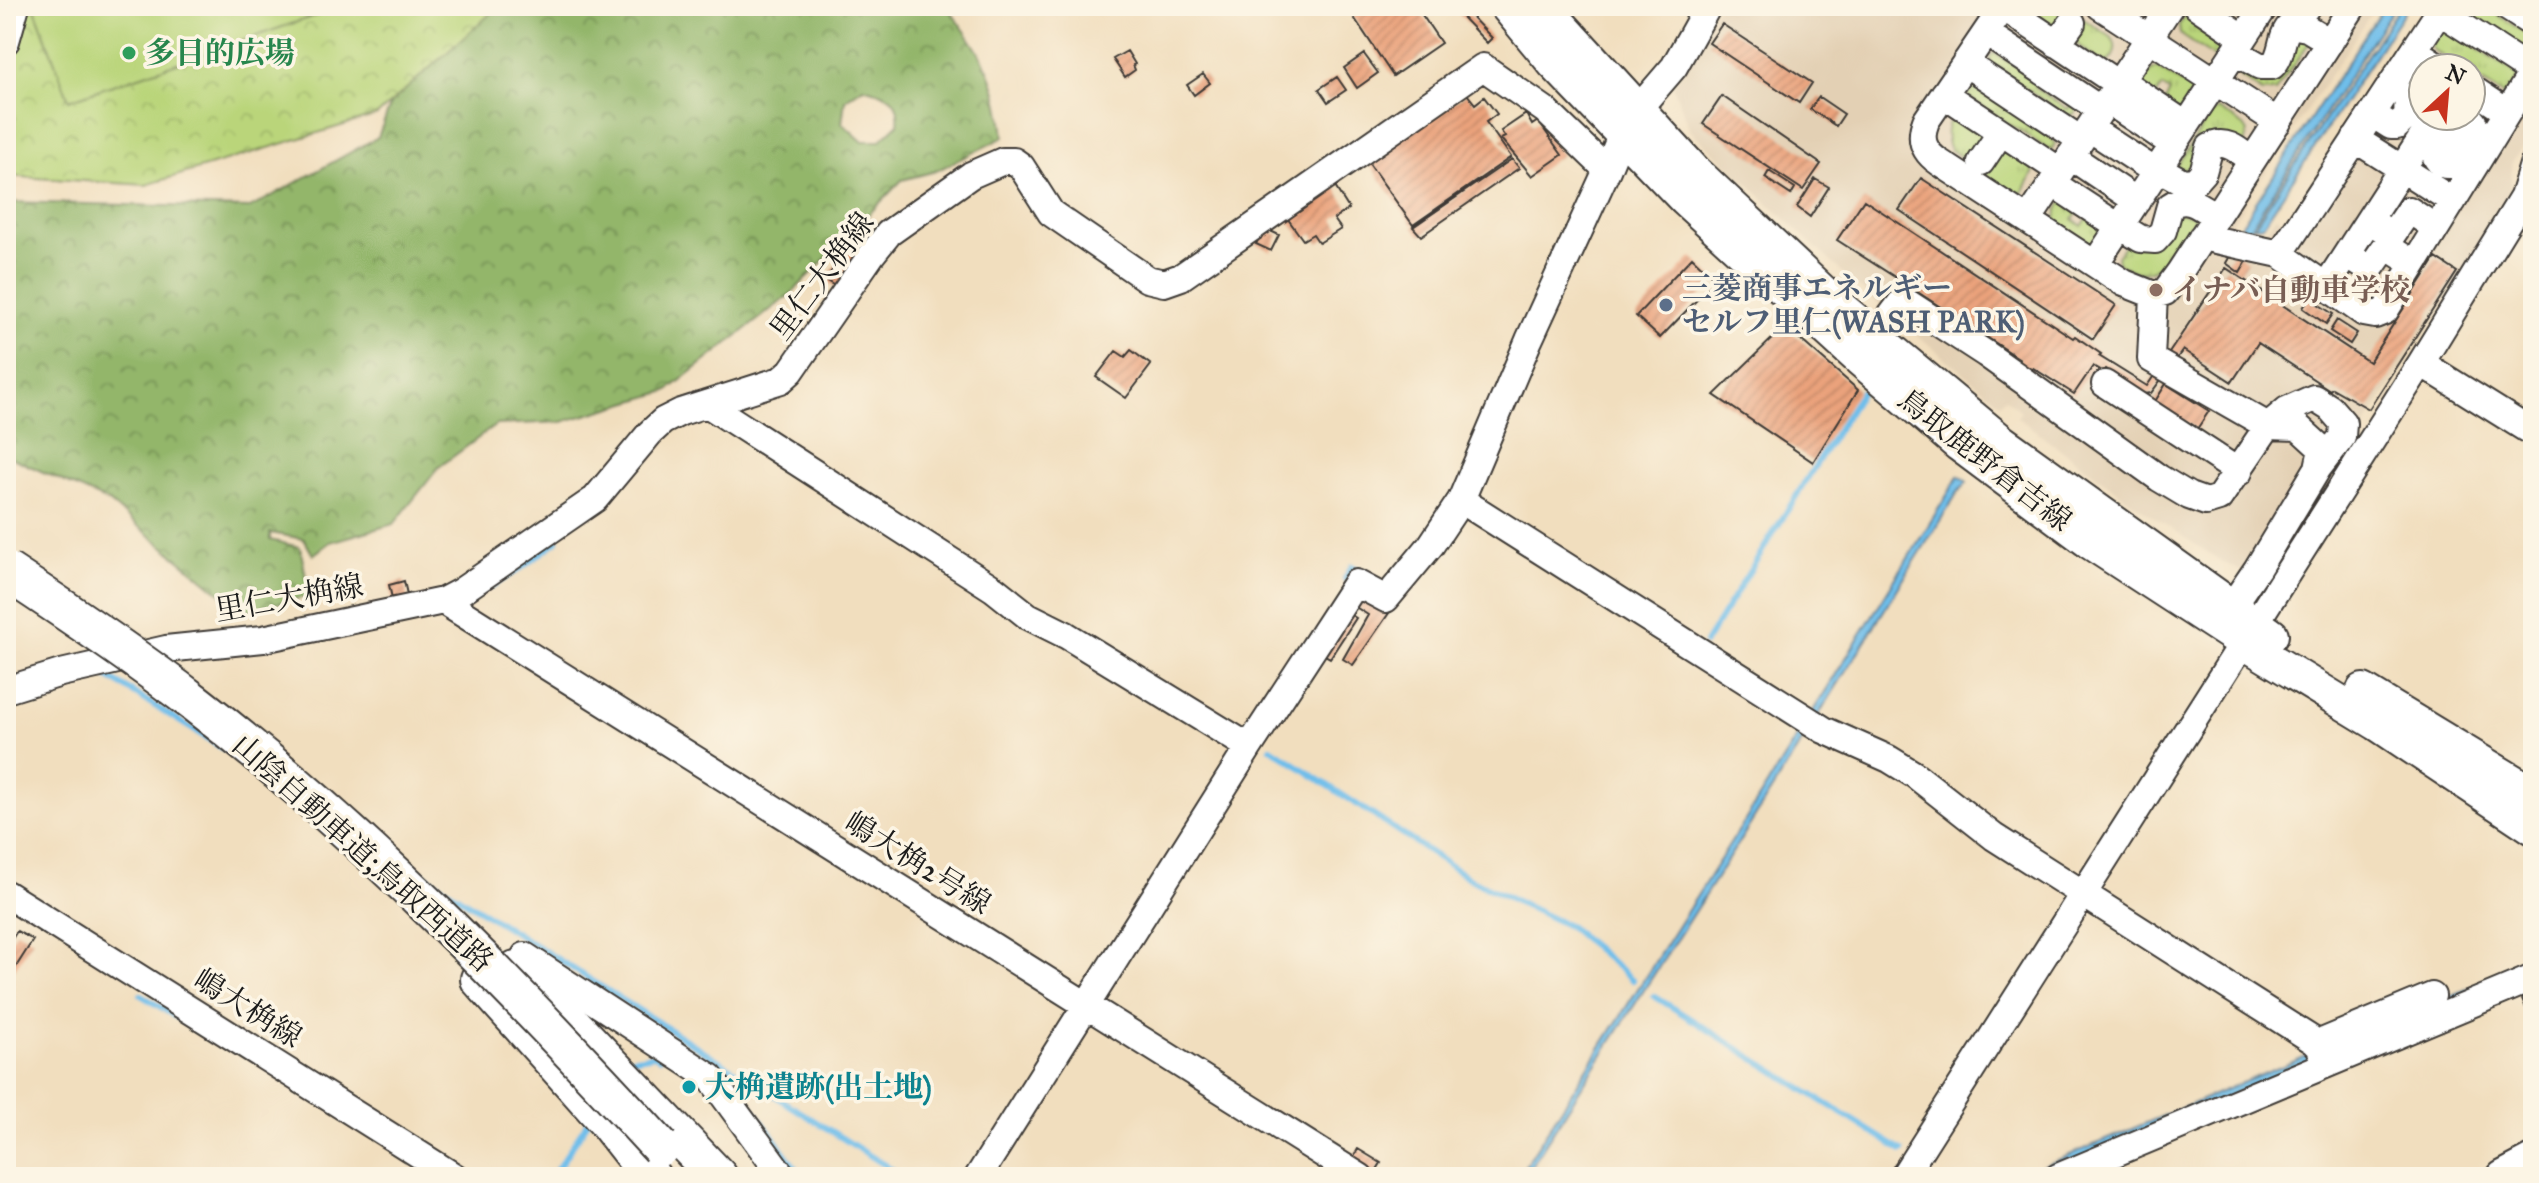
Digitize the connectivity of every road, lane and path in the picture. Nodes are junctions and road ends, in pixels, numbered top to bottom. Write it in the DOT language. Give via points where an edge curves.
graph roads {
  1 [pos="16,6"];
  2 [pos="1506,6"];
  3 [pos="1544,6"];
  4 [pos="1708,6"];
  5 [pos="2100,6"];
  6 [pos="2170,6"];
  7 [pos="2197,6"];
  8 [pos="2301,6"];
  9 [pos="2307,6"];
  10 [pos="2353,6"];
  11 [pos="2505,6"];
  12 [pos="2003,7"];
  13 [pos="2441,9"];
  14 [pos="2248,24"];
  15 [pos="2533,24"];
  16 [pos="1986,33"];
  17 [pos="2149,38"];
  18 [pos="6,41"];
  19 [pos="2330,42"];
  20 [pos="2414,50"];
  21 [pos="2417,52"];
  22 [pos="1965,63"];
  23 [pos="2533,71"];
  24 [pos="2216,81"];
  25 [pos="1944,94"];
  26 [pos="2487,105"];
  27 [pos="2507,112"];
  28 [pos="2372,114"];
  29 [pos="2407,116"];
  30 [pos="2278,122"];
  31 [pos="1630,123"];
  32 [pos="2089,128"];
  33 [pos="2001,132"];
  34 [pos="2426,132"];
  35 [pos="2449,132"];
  36 [pos="2180,135"];
  37 [pos="2355,139"];
  38 [pos="2121,157"];
  39 [pos="2252,161"];
  40 [pos="1981,162"];
  41 [pos="2441,163"];
  42 [pos="2533,165"];
  43 [pos="2402,168"];
  44 [pos="1607,170"];
  45 [pos="2157,170"];
  46 [pos="2137,201"];
  47 [pos="2453,201"];
  48 [pos="2028,220"];
  49 [pos="2369,220"];
  50 [pos="2120,227"];
  51 [pos="2209,227"];
  52 [pos="2436,228"];
  53 [pos="2280,254"];
  54 [pos="2347,254"];
  55 [pos="2095,264"];
  56 [pos="2414,264"];
  57 [pos="2326,286"];
  58 [pos="2154,295"];
  59 [pos="1875,337"];
  60 [pos="2421,363"];
  61 [pos="2105,384"];
  62 [pos="707,404"];
  63 [pos="2268,426"];
  64 [pos="2533,433"];
  65 [pos="2239,472"];
  66 [pos="1461,500"];
  67 [pos="6,570"];
  68 [pos="6,587"];
  69 [pos="443,601"];
  70 [pos="2243,625"];
  71 [pos="6,690"];
  72 [pos="1249,747"];
  73 [pos="2533,793"];
  74 [pos="2533,828"];
  75 [pos="2082,892"];
  76 [pos="10,905"];
  77 [pos="525,956"];
  78 [pos="2533,978"];
  79 [pos="2432,996"];
  80 [pos="1086,1007"];
  81 [pos="2322,1054"];
  82 [pos="658,1159"];
  83 [pos="2533,1161"];
  84 [pos="455,1177"];
  85 [pos="684,1177"];
  86 [pos="718,1177"];
  87 [pos="783,1177"];
  88 [pos="978,1177"];
  89 [pos="1360,1177"];
  90 [pos="1903,1177"];
  91 [pos="2058,1177"];
  92 [pos="2503,1177"];
  1 -- 18 [label="street"];
  2 -- 31 [label="main road, 鳥取鹿野倉吉線" via="1554,64"];
  3 -- 31 [label="main road, 鳥取鹿野倉吉線"];
  4 -- 31 [label="street" via="1674,67"];
  5 -- 17 [label="street"];
  6 -- 17 [label="street"];
  7 -- 14 [label="street"];
  8 -- 9 [label="street"];
  10 -- 19 [label="street"];
  11 -- 15 [label="street"];
  12 -- 16 [label="street"];
  12 -- 32 [label="street" via="2065,33"];
  13 -- 20 [label="street"];
  13 -- 23 [label="street"];
  14 -- 19 [label="street" via="2260,66 2272,66 2279,57 2291,25"];
  14 -- 24 [label="street"];
  16 -- 22 [label="street"];
  16 -- 32 [label="street"];
  17 -- 24 [label="street"];
  17 -- 32 [label="street"];
  19 -- 30 [label="street"];
  20 -- 21 [label="street"];
  20 -- 28 [label="street"];
  22 -- 25 [label="street"];
  22 -- 32 [label="street"];
  23 -- 27 [label="street"];
  24 -- 30 [label="street"];
  24 -- 36 [label="street"];
  25 -- 33 [label="street"];
  25 -- 48 [label="street" via="1921,134 1929,155"];
  26 -- 27 [label="street"];
  27 -- 47 [label="street"];
  28 -- 29 [label="street" via="2391,126"];
  28 -- 37 [label="street"];
  30 -- 39 [label="street"];
  31 -- 44 [label="street"];
  31 -- 59 [label="main road, 鳥取鹿野倉吉線" via="1695,171"];
  31 -- 70 [label="main road, 鳥取鹿野倉吉線" via="1685,200 1959,445 2089,542"];
  32 -- 33 [label="street"];
  32 -- 38 [label="street"];
  32 -- 38 [label="street"];
  32 -- 38 [label="street"];
  32 -- 48 [label="street"];
  33 -- 40 [label="street"];
  34 -- 43 [label="street"];
  35 -- 41 [label="street"];
  36 -- 38 [label="street"];
  36 -- 45 [label="street"];
  37 -- 43 [label="street"];
  37 -- 53 [label="street"];
  38 -- 45 [label="street"];
  38 -- 46 [label="street"];
  38 -- 50 [label="street"];
  39 -- 45 [label="street" via="2221,143 2210,147 2195,181 2183,182"];
  39 -- 51 [label="street"];
  41 -- 43 [label="street"];
  41 -- 47 [label="street"];
  42 -- 60 [label="street" via="2523,197"];
  43 -- 49 [label="street"];
  44 -- 62 [label="street, 里仁大桷線" via="1545,110 1483,67 1181,277 1164,283 1147,279 1051,213 1021,166 1003,161 971,175 889,233 781,380"];
  44 -- 66 [label="street"];
  45 -- 46 [label="street"];
  46 -- 50 [label="street"];
  47 -- 52 [label="street"];
  48 -- 55 [label="street"];
  49 -- 52 [label="street" via="2392,235 2409,210"];
  49 -- 54 [label="street"];
  50 -- 51 [label="street" via="2155,240 2170,206 2180,200 2195,203"];
  50 -- 55 [label="street"];
  51 -- 53 [label="street"];
  51 -- 58 [label="street" via="2165,292"];
  52 -- 56 [label="street"];
  53 -- 57 [label="street"];
  54 -- 56 [label="street" via="2370,269 2386,246"];
  54 -- 57 [label="street"];
  55 -- 58 [label="street"];
  56 -- 57 [label="street" via="2385,311 2375,315"];
  58 -- 63 [label="street" via="2151,359"];
  59 -- 65 [label="street" via="1903,300 2189,496 2206,502 2219,498"];
  59 -- 70 [label="main road, 鳥取鹿野倉吉線"];
  60 -- 64 [label="street"];
  60 -- 70 [label="street"];
  61 -- 65 [label="street"];
  62 -- 69 [label="street, 里仁大桷線" via="663,421 595,499"];
  62 -- 72 [label="street" via="1028,616"];
  63 -- 65 [label="street"];
  63 -- 70 [label="street" via="2314,398 2343,423 2342,437 2257,569"];
  66 -- 72 [label="street" via="1386,599 1356,583"];
  66 -- 75 [label="street" via="1824,730 1902,767 1994,837"];
  67 -- 82 [label="highway, 山陰自動車道;鳥取西道路, bridge" via="104,636 274,767 414,894 550,1029"];
  68 -- 82 [label="highway, 山陰自動車道;鳥取西道路" via="96,646 266,778 396,895"];
  69 -- 71 [label="street, 里仁大桷線" via="263,639 166,649"];
  69 -- 80 [label="street, 嶋大桷2号線"];
  70 -- 73 [label="main road, 鳥取鹿野倉吉線"];
  70 -- 74 [label="main road, 鳥取鹿野倉吉線" via="2377,724"];
  70 -- 75 [label="street"];
  72 -- 80 [label="street"];
  75 -- 81 [label="street"];
  75 -- 90 [label="street"];
  76 -- 84 [label="street, 嶋大桷線"];
  77 -- 87 [label="street" via="710,1077"];
  78 -- 81 [label="street"];
  79 -- 81 [label="street"];
  80 -- 88 [label="street"];
  80 -- 89 [label="street, 嶋大桷2号線"];
  81 -- 91 [label="street"];
  82 -- 85 [label="highway, 山陰自動車道;鳥取西道路"];
  82 -- 86 [label="highway"];
  83 -- 92 [label="main road"];
}
